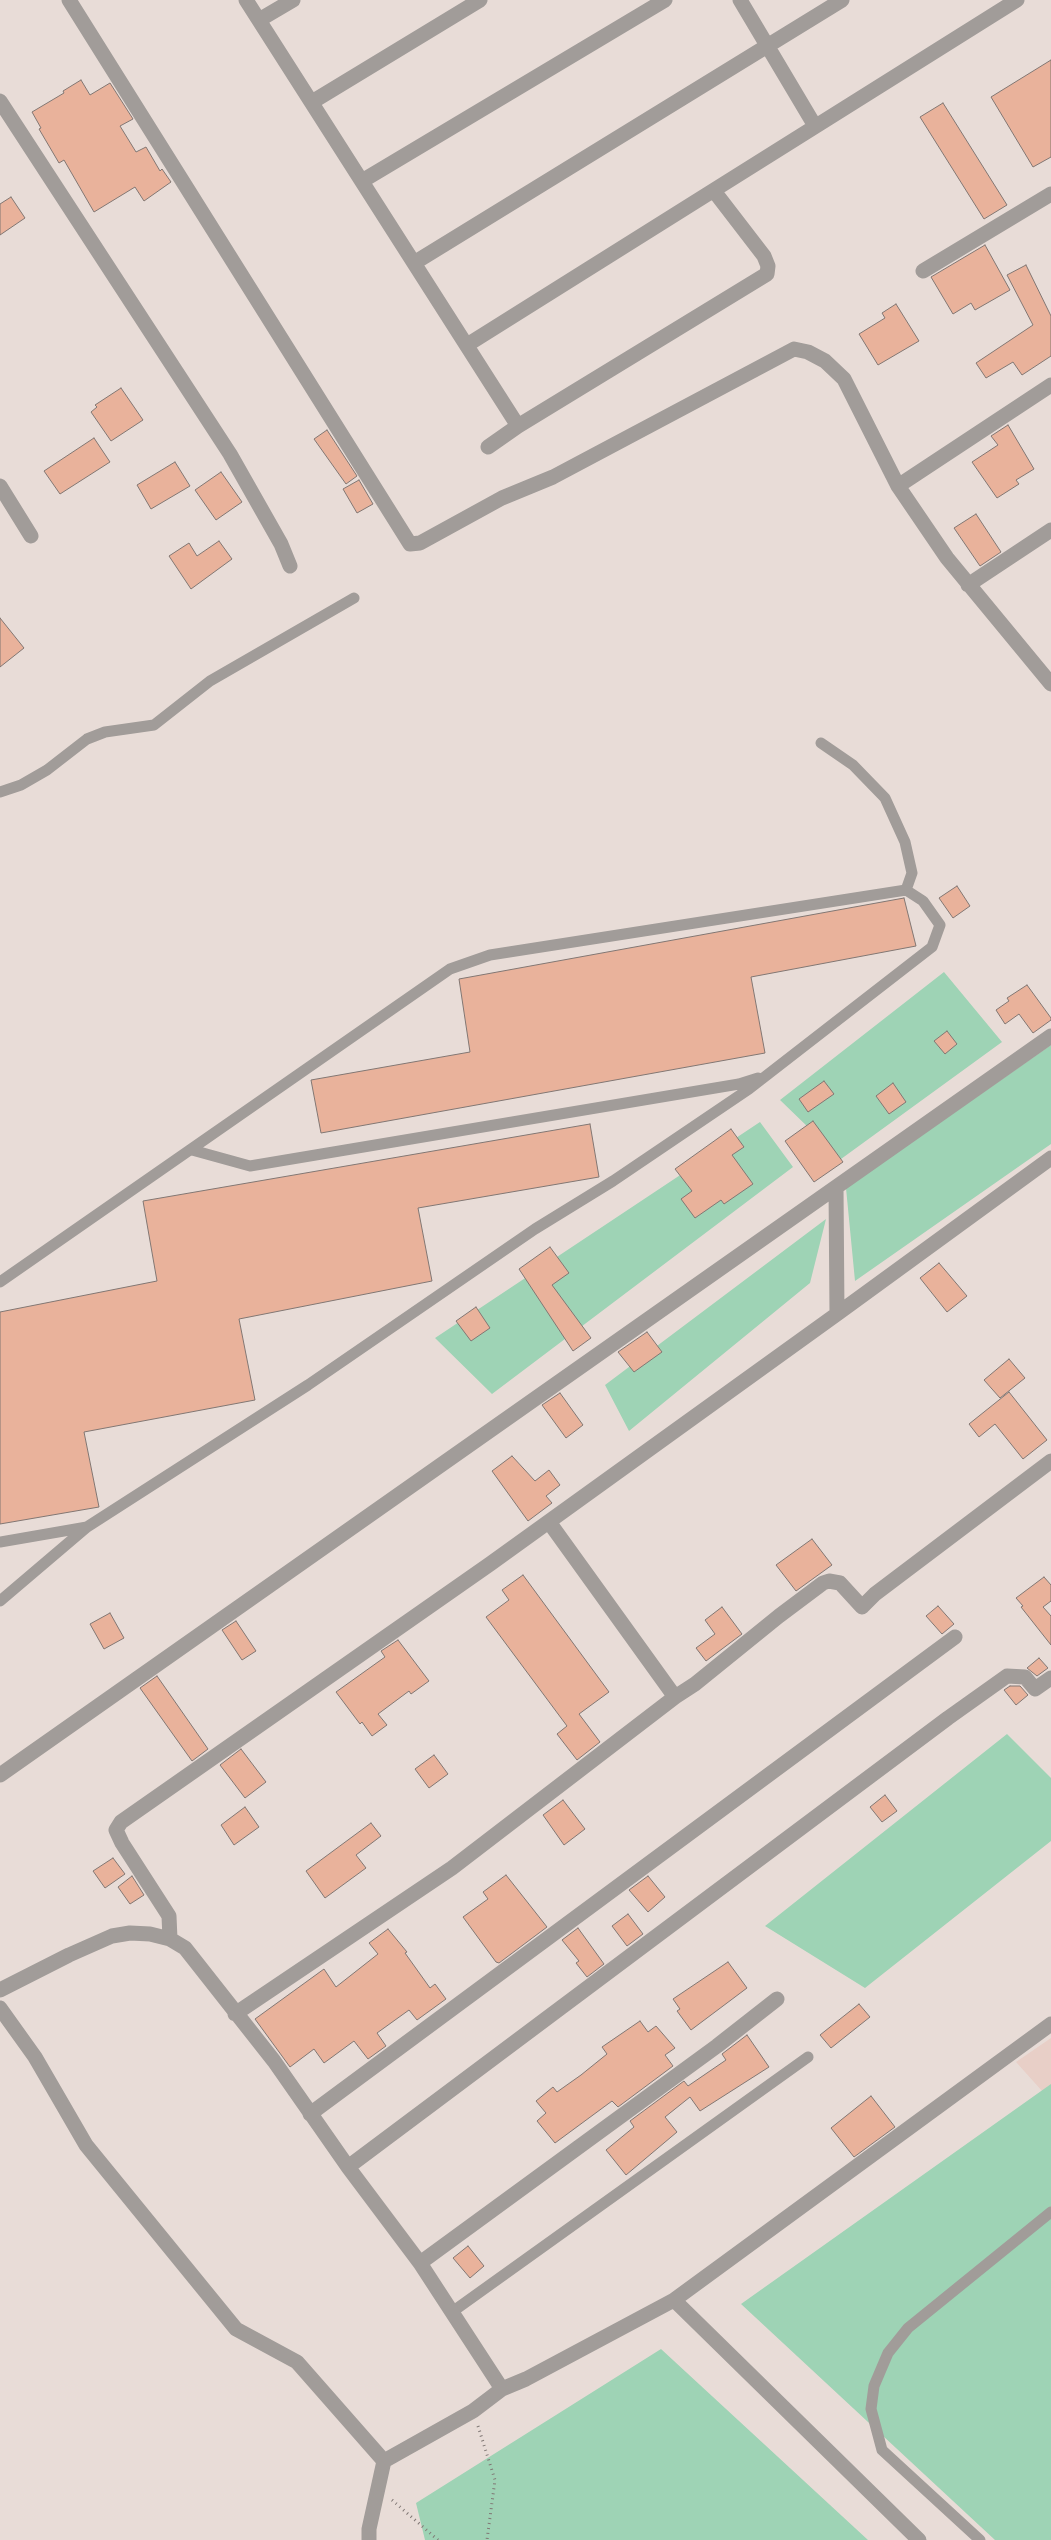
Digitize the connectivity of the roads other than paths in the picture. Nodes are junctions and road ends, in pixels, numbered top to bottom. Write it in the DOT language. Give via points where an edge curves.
graph roads {
  1 [pos="69,0"];
  2 [pos="246,0"];
  3 [pos="293,0"];
  4 [pos="480,0"];
  5 [pos="665,0"];
  6 [pos="740,0"];
  7 [pos="842,0"];
  8 [pos="1017,0"];
  9 [pos="259,20"];
  10 [pos="769,46"];
  11 [pos="0,101"];
  12 [pos="312,102"];
  13 [pos="815,126"];
  14 [pos="362,181"];
  15 [pos="714,191"];
  16 [pos="1051,194"];
  17 [pos="414,263"];
  18 [pos="923,272"];
  19 [pos="466,345"];
  20 [pos="1051,385"];
  21 [pos="518,426"];
  22 [pos="488,447"];
  23 [pos="0,486"];
  24 [pos="898,486"];
  25 [pos="1051,530"];
  26 [pos="31,536"];
  27 [pos="290,566"];
  28 [pos="968,585"];
  29 [pos="354,598"];
  30 [pos="1049,678"];
  31 [pos="821,743"];
  32 [pos="0,792"];
  33 [pos="906,890"];
  34 [pos="1051,1036"];
  35 [pos="765,1076"];
  36 [pos="192,1150"];
  37 [pos="1051,1158"];
  38 [pos="836,1187"];
  39 [pos="0,1282"];
  40 [pos="836,1314"];
  41 [pos="1051,1461"];
  42 [pos="549,1522"];
  43 [pos="87,1527"];
  44 [pos="0,1542"];
  45 [pos="0,1601"];
  46 [pos="955,1637"];
  47 [pos="1051,1678"];
  48 [pos="674,1697"];
  49 [pos="0,1774"];
  50 [pos="170,1939"];
  51 [pos="0,1990"];
  52 [pos="777,1999"];
  53 [pos="0,2008"];
  54 [pos="235,2014"];
  55 [pos="1051,2024"];
  56 [pos="808,2057"];
  57 [pos="310,2114"];
  58 [pos="348,2167"];
  59 [pos="1051,2212"];
  60 [pos="420,2263"];
  61 [pos="674,2300"];
  62 [pos="452,2312"];
  63 [pos="502,2389"];
  64 [pos="384,2461"];
  65 [pos="370,2540"];
  66 [pos="920,2540"];
  67 [pos="980,2540"];
  1 -- 24 [label="street" via="410,544 420,543 502,498 553,477 794,349 825,361 844,379"];
  2 -- 9 [label="street"];
  3 -- 9 [label="street"];
  4 -- 12 [label="street"];
  5 -- 14 [label="street"];
  6 -- 10 [label="street"];
  7 -- 10 [label="street"];
  8 -- 13 [label="street"];
  9 -- 12 [label="street"];
  10 -- 13 [label="street"];
  10 -- 17 [label="street"];
  11 -- 27 [label="street" via="230,454"];
  12 -- 14 [label="street"];
  13 -- 15 [label="street"];
  14 -- 17 [label="street"];
  15 -- 19 [label="street"];
  15 -- 21 [label="street" via="764,256 767,274"];
  16 -- 18 [label="street"];
  17 -- 19 [label="street"];
  19 -- 21 [label="street"];
  20 -- 24 [label="street"];
  21 -- 22 [label="street"];
  23 -- 26 [label="street"];
  24 -- 28 [label="street"];
  25 -- 28 [label="street"];
  28 -- 30 [label="street"];
  29 -- 32 [label="lane" via="210,681 154,726 105,732 87,739 47,770 21,785"];
  31 -- 33 [label="lane" via="853,765 885,798 905,842 912,873"];
  33 -- 35 [label="lane" via="923,901 940,925 932,947"];
  33 -- 36 [label="lane" via="482,958 450,969"];
  34 -- 38 [label="street"];
  35 -- 36 [label="lane" via="729,1085 250,1166"];
  35 -- 43 [label="lane" via="308,1385"];
  36 -- 39 [label="lane"];
  37 -- 40 [label="street"];
  38 -- 40 [label="street"];
  38 -- 49 [label="street"];
  40 -- 42 [label="street"];
  41 -- 48 [label="street" via="862,1607 840,1583 823,1583"];
  42 -- 48 [label="street"];
  42 -- 50 [label="street" via="121,1822 116,1830 122,1843 169,1916"];
  43 -- 44 [label="lane"];
  43 -- 45 [label="lane"];
  46 -- 57 [label="street"];
  47 -- 58 [label="street" via="1035,1689 1024,1677 1007,1676"];
  48 -- 54 [label="street" via="452,1868"];
  50 -- 51 [label="street" via="137,1934 112,1936"];
  50 -- 54 [label="street" via="186,1948"];
  52 -- 60 [label="street"];
  53 -- 64 [label="street" via="35,2057 86,2145 236,2329 297,2362"];
  54 -- 57 [label="street" via="274,2061"];
  55 -- 61 [label="street"];
  56 -- 62 [label="lane"];
  57 -- 58 [label="street"];
  58 -- 60 [label="street"];
  59 -- 67 [label="lane" via="908,2328 888,2353 874,2386 871,2408 882,2450"];
  60 -- 62 [label="street"];
  61 -- 63 [label="street"];
  61 -- 66 [label="street"];
  62 -- 63 [label="street"];
  63 -- 64 [label="street" via="473,2411"];
  64 -- 65 [label="street" via="369,2530"];
}
